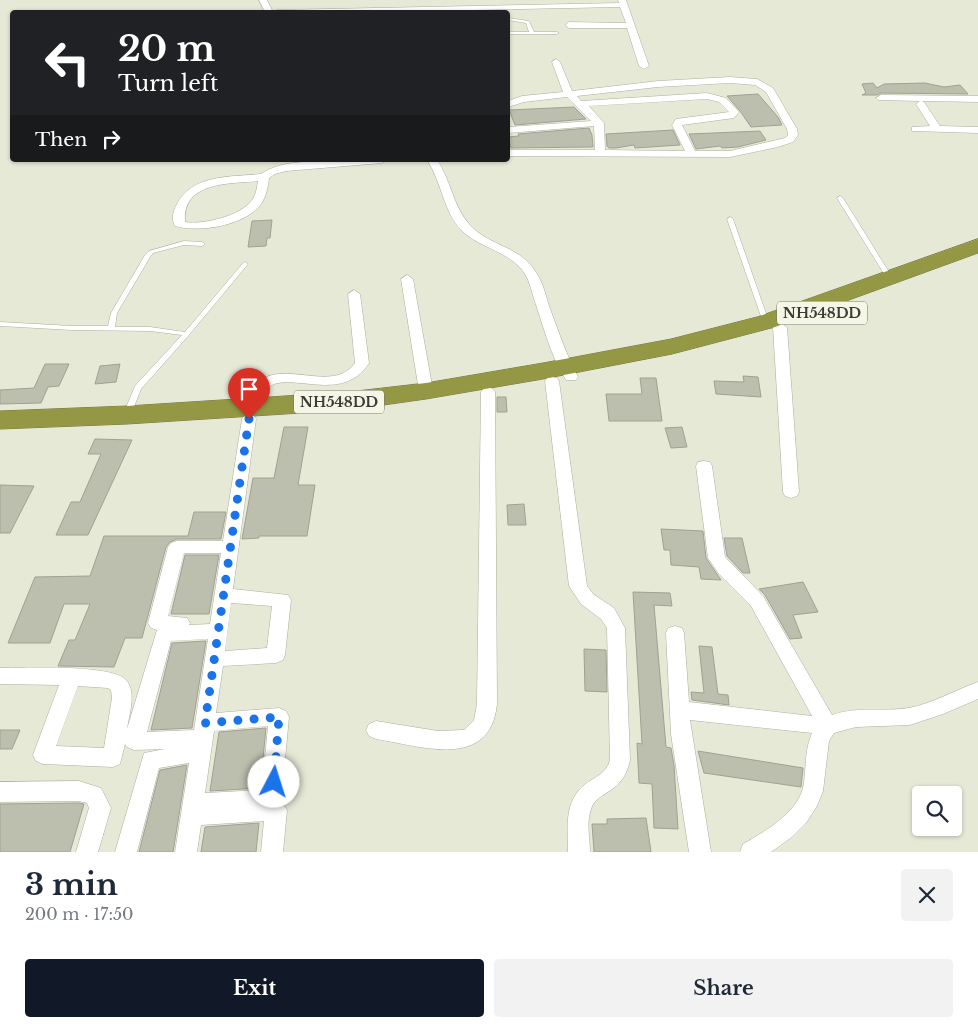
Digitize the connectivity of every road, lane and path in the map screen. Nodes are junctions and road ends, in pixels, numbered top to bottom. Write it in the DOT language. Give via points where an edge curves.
graph roads {
  1 [pos="370,0"];
  2 [pos="623,3"];
  3 [pos="368,9"];
  4 [pos="338,10"];
  5 [pos="510,19"];
  6 [pos="569,26"];
  7 [pos="631,26"];
  8 [pos="510,33"];
  9 [pos="532,33"];
  10 [pos="556,33"];
  11 [pos="556,62"];
  12 [pos="644,66"];
  13 [pos="569,94"];
  14 [pos="881,98"];
  15 [pos="978,99"];
  16 [pos="510,103"];
  17 [pos="579,104"];
  18 [pos="921,104"];
  19 [pos="599,123"];
  20 [pos="916,129"];
  21 [pos="937,129"];
  22 [pos="510,130"];
  23 [pos="978,130"];
  24 [pos="510,153"];
  25 [pos="600,153"];
  26 [pos="691,153"];
  27 [pos="358,162"];
  28 [pos="433,162"];
  29 [pos="264,177"];
  30 [pos="840,198"];
  31 [pos="730,219"];
  32 [pos="202,244"];
  33 [pos="978,246"];
  34 [pos="978,258"];
  35 [pos="244,264"];
  36 [pos="889,277"];
  37 [pos="407,279"];
  38 [pos="354,294"];
  39 [pos="0,324"];
  40 [pos="773,325"];
  41 [pos="111,328"];
  42 [pos="187,334"];
  43 [pos="562,374"];
  44 [pos="426,391"];
  45 [pos="488,392"];
  46 [pos="250,414"];
  47 [pos="127,415"];
  48 [pos="0,420"];
  49 [pos="0,434"];
  50 [pos="704,466"];
  51 [pos="791,492"];
  52 [pos="230,547"];
  53 [pos="224,595"];
  54 [pos="220,626"];
  55 [pos="675,633"];
  56 [pos="215,659"];
  57 [pos="0,676"];
  58 [pos="71,678"];
  59 [pos="978,690"];
  60 [pos="680,710"];
  61 [pos="828,726"];
  62 [pos="376,730"];
  63 [pos="203,738"];
  64 [pos="0,792"];
  65 [pos="193,810"];
  66 [pos="87,852"];
  67 [pos="126,852"];
  68 [pos="186,852"];
  69 [pos="272,852"];
  70 [pos="579,852"];
  71 [pos="700,852"];
  72 [pos="751,852"];
  1 -- 3 [label="street"];
  2 -- 3 [label="street"];
  2 -- 7 [label="street"];
  3 -- 4 [label="street"];
  5 -- 9 [label="lane" via="528,22"];
  6 -- 7 [label="street"];
  7 -- 12 [label="street"];
  8 -- 9 [label="lane"];
  9 -- 10 [label="lane"];
  11 -- 13 [label="street"];
  13 -- 16 [label="street" via="522,98"];
  13 -- 17 [label="street"];
  13 -- 26 [label="street" via="658,84 747,80 770,90 792,129 793,135 789,140 751,151"];
  14 -- 15 [label="street"];
  17 -- 19 [label="street"];
  17 -- 26 [label="street" via="707,96 728,103 734,112 731,116 680,121 677,125"];
  18 -- 21 [label="street"];
  19 -- 22 [label="street"];
  19 -- 25 [label="street"];
  20 -- 21 [label="street"];
  21 -- 23 [label="street"];
  24 -- 25 [label="street"];
  25 -- 26 [label="street"];
  27 -- 29 [label="street" via="286,168"];
  28 -- 43 [label="street" via="455,212 467,229 526,264"];
  29 -- 29 [label="street" via="256,204 245,213 202,225 185,227 180,224 178,220 184,199 197,187 213,182"];
  30 -- 36 [label="lane"];
  31 -- 40 [label="lane"];
  32 -- 41 [label="lane" via="184,243 151,252 114,313"];
  33 -- 36 [label="highway, NH548DD"];
  34 -- 40 [label="highway, NH548DD"];
  35 -- 42 [label="lane"];
  36 -- 40 [label="highway, NH548DD"];
  37 -- 44 [label="street"];
  38 -- 46 [label="street" via="362,363 356,372 339,380 273,379 264,382 255,391"];
  39 -- 41 [label="lane"];
  40 -- 43 [label="highway, NH548DD"];
  40 -- 51 [label="street"];
  41 -- 42 [label="lane"];
  42 -- 47 [label="lane" via="138,388"];
  43 -- 44 [label="highway, NH548DD"];
  43 -- 45 [label="highway, NH548DD"];
  43 -- 70 [label="street" via="578,586 589,602 612,617 616,628 620,760 617,772 594,788 580,808"];
  44 -- 46 [label="highway, NH548DD"];
  45 -- 46 [label="highway, NH548DD" via="298,415"];
  45 -- 62 [label="street" via="486,718 470,737 461,740 448,741"];
  46 -- 47 [label="highway, NH548DD"];
  46 -- 49 [label="highway, NH548DD" via="169,425"];
  46 -- 52 [label="street"];
  47 -- 48 [label="highway, NH548DD"];
  50 -- 61 [label="street" via="717,558 757,601"];
  52 -- 53 [label="street"];
  52 -- 54 [label="street" via="177,548 157,624"];
  53 -- 54 [label="street"];
  53 -- 56 [label="street" via="282,600 276,655"];
  54 -- 56 [label="street"];
  54 -- 63 [label="street" via="164,634 134,741"];
  55 -- 60 [label="street"];
  56 -- 63 [label="street"];
  57 -- 58 [label="street"];
  58 -- 58 [label="street" via="112,680 120,686 122,698 113,758 44,755"];
  59 -- 61 [label="street" via="940,708 908,716 840,721"];
  60 -- 61 [label="street"];
  60 -- 71 [label="street" via="687,780"];
  61 -- 72 [label="street" via="820,734 811,798 796,820"];
  63 -- 65 [label="street"];
  63 -- 65 [label="street" via="279,717 272,799"];
  63 -- 67 [label="street" via="151,760"];
  64 -- 66 [label="street" via="79,791 94,795 100,808"];
  65 -- 68 [label="street"];
  65 -- 69 [label="street" via="276,810"];
}
